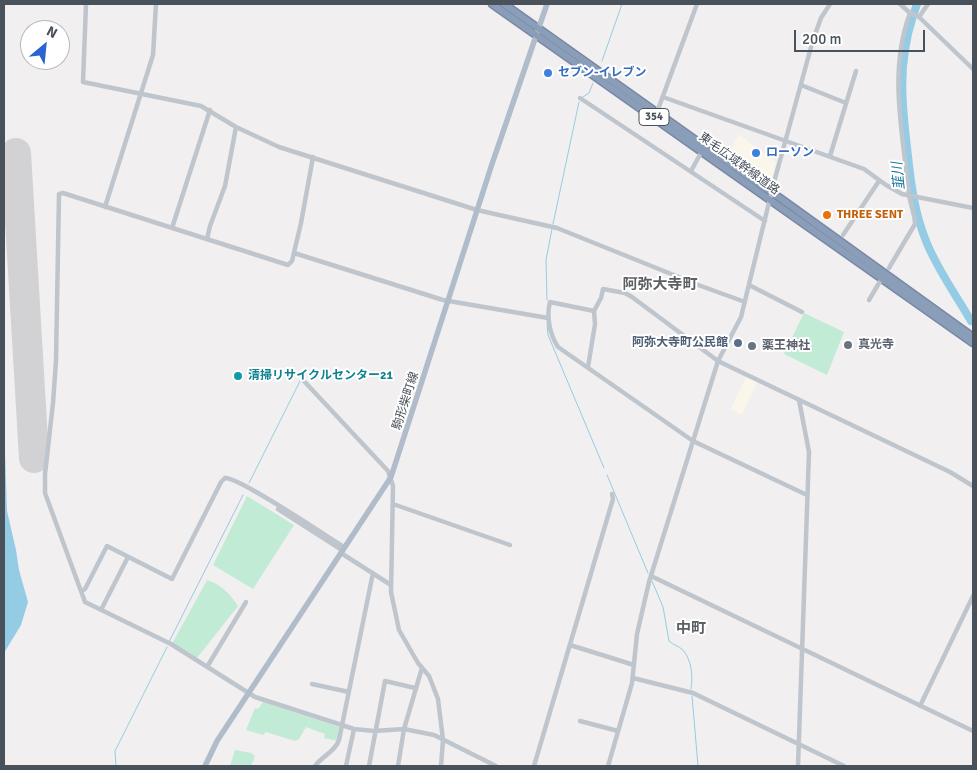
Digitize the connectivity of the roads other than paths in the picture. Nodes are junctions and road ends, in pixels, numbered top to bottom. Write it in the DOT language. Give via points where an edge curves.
graph roads {
  1 [pos="86,4"];
  2 [pos="156,4"];
  3 [pos="492,4"];
  4 [pos="504,4"];
  5 [pos="547,4"];
  6 [pos="696,4"];
  7 [pos="830,4"];
  8 [pos="900,4"];
  9 [pos="928,4"];
  10 [pos="910,13"];
  11 [pos="919,17"];
  12 [pos="539,28"];
  13 [pos="537,35"];
  14 [pos="973,69"];
  15 [pos="856,71"];
  16 [pos="801,85"];
  17 [pos="141,94"];
  18 [pos="663,97"];
  19 [pos="580,98"];
  20 [pos="846,103"];
  21 [pos="210,110"];
  22 [pos="657,112"];
  23 [pos="236,127"];
  24 [pos="786,141"];
  25 [pos="702,151"];
  26 [pos="830,156"];
  27 [pos="313,157"];
  28 [pos="691,171"];
  29 [pos="879,180"];
  30 [pos="772,192"];
  31 [pos="912,196"];
  32 [pos="770,201"];
  33 [pos="105,207"];
  34 [pos="973,208"];
  35 [pos="478,210"];
  36 [pos="765,221"];
  37 [pos="172,228"];
  38 [pos="843,236"];
  39 [pos="207,239"];
  40 [pos="294,253"];
  41 [pos="889,268"];
  42 [pos="882,278"];
  43 [pos="749,285"];
  44 [pos="869,300"];
  45 [pos="448,301"];
  46 [pos="745,302"];
  47 [pos="594,311"];
  48 [pos="802,312"];
  49 [pos="548,318"];
  50 [pos="973,337"];
  51 [pos="973,343"];
  52 [pos="718,361"];
  53 [pos="588,367"];
  54 [pos="303,380"];
  55 [pos="799,400"];
  56 [pos="693,441"];
  57 [pos="391,477"];
  58 [pos="973,486"];
  59 [pos="612,494"];
  60 [pos="807,495"];
  61 [pos="393,504"];
  62 [pos="510,545"];
  63 [pos="342,550"];
  64 [pos="128,557"];
  65 [pos="373,573"];
  66 [pos="650,576"];
  67 [pos="391,585"];
  68 [pos="82,591"];
  69 [pos="973,596"];
  70 [pos="246,602"];
  71 [pos="101,610"];
  72 [pos="570,645"];
  73 [pos="802,649"];
  74 [pos="634,665"];
  75 [pos="206,667"];
  76 [pos="422,668"];
  77 [pos="633,678"];
  78 [pos="312,684"];
  79 [pos="415,688"];
  80 [pos="349,692"];
  81 [pos="249,694"];
  82 [pos="920,706"];
  83 [pos="580,721"];
  84 [pos="342,726"];
  85 [pos="354,729"];
  86 [pos="404,729"];
  87 [pos="374,731"];
  88 [pos="618,731"];
  89 [pos="973,732"];
  90 [pos="443,740"];
  91 [pos="799,744"];
  92 [pos="205,766"];
  93 [pos="315,766"];
  94 [pos="346,766"];
  95 [pos="369,766"];
  96 [pos="398,766"];
  97 [pos="442,766"];
  98 [pos="496,766"];
  99 [pos="534,766"];
  100 [pos="608,766"];
  101 [pos="798,766"];
  102 [pos="844,766"];
  1 -- 17 [label="street" via="83,82"];
  2 -- 17 [label="street" via="154,50"];
  3 -- 13 [label="highway, 東毛広域幹線道路 / 354"];
  4 -- 12 [label="highway, 東毛広域幹線道路 / 354"];
  5 -- 12 [label="main road, 駒形柴町線"];
  6 -- 18 [label="street"];
  7 -- 16 [label="street" via="816,30"];
  8 -- 10 [label="street"];
  9 -- 11 [label="street"];
  10 -- 11 [label="street"];
  10 -- 31 [label="street" via="897,74"];
  11 -- 14 [label="street"];
  12 -- 13 [label="main road, 駒形柴町線"];
  12 -- 22 [label="highway, 東毛広域幹線道路 / 354"];
  13 -- 25 [label="highway, 東毛広域幹線道路 / 354"];
  13 -- 35 [label="main road, 駒形柴町線"];
  15 -- 20 [label="street"];
  16 -- 20 [label="street"];
  16 -- 24 [label="street"];
  17 -- 21 [label="street"];
  17 -- 33 [label="street"];
  18 -- 22 [label="street"];
  18 -- 24 [label="street"];
  19 -- 28 [label="street"];
  20 -- 26 [label="street"];
  21 -- 23 [label="street"];
  21 -- 37 [label="street"];
  22 -- 30 [label="highway, 東毛広域幹線道路 / 354"];
  23 -- 27 [label="street" via="271,144"];
  23 -- 39 [label="street" via="225,186"];
  24 -- 26 [label="street"];
  24 -- 30 [label="street"];
  25 -- 28 [label="street"];
  25 -- 32 [label="highway, 東毛広域幹線道路 / 354"];
  26 -- 29 [label="street" via="864,169"];
  27 -- 35 [label="street"];
  27 -- 40 [label="street"];
  28 -- 36 [label="street"];
  29 -- 31 [label="street" via="897,192"];
  29 -- 38 [label="street"];
  30 -- 32 [label="street"];
  30 -- 50 [label="highway, 東毛広域幹線道路 / 354"];
  31 -- 34 [label="street"];
  31 -- 41 [label="street" via="915,226"];
  32 -- 36 [label="street"];
  32 -- 42 [label="highway, 東毛広域幹線道路 / 354"];
  33 -- 37 [label="street"];
  33 -- 68 [label="street" via="63,193 59,196 56,361 46,493"];
  35 -- 45 [label="main road, 駒形柴町線"];
  35 -- 46 [label="street" via="557,228"];
  36 -- 43 [label="street"];
  37 -- 39 [label="street"];
  39 -- 40 [label="street" via="288,265"];
  40 -- 45 [label="street"];
  42 -- 44 [label="street"];
  42 -- 51 [label="highway, 東毛広域幹線道路 / 354"];
  43 -- 46 [label="street"];
  43 -- 48 [label="street"];
  45 -- 49 [label="street"];
  45 -- 57 [label="main road, 駒形柴町線"];
  46 -- 52 [label="street" via="737,327"];
  47 -- 49 [label="street" via="550,302"];
  47 -- 52 [label="street" via="603,289 625,293"];
  47 -- 53 [label="street"];
  49 -- 53 [label="street" via="558,347"];
  52 -- 55 [label="street"];
  52 -- 56 [label="street"];
  53 -- 56 [label="street"];
  54 -- 57 [label="street"];
  55 -- 58 [label="street"];
  55 -- 60 [label="street" via="808,449"];
  56 -- 60 [label="street"];
  56 -- 66 [label="street"];
  57 -- 61 [label="street"];
  57 -- 63 [label="main road, 駒形柴町線"];
  59 -- 72 [label="street"];
  60 -- 73 [label="street"];
  61 -- 62 [label="street"];
  61 -- 67 [label="street"];
  63 -- 64 [label="street" via="253,490 225,478 172,579"];
  63 -- 65 [label="street"];
  63 -- 81 [label="main road, 駒形柴町線"];
  64 -- 68 [label="street" via="107,546"];
  64 -- 71 [label="street"];
  65 -- 67 [label="street"];
  65 -- 80 [label="street"];
  66 -- 73 [label="street"];
  66 -- 74 [label="street" via="640,616"];
  67 -- 76 [label="street" via="399,630"];
  68 -- 71 [label="street" via="85,602"];
  69 -- 82 [label="street"];
  70 -- 75 [label="street"];
  71 -- 75 [label="street" via="171,644"];
  72 -- 74 [label="street"];
  72 -- 99 [label="street"];
  73 -- 82 [label="street"];
  73 -- 91 [label="street"];
  74 -- 77 [label="street"];
  75 -- 81 [label="street"];
  76 -- 79 [label="street"];
  76 -- 90 [label="street" via="429,676 438,699"];
  77 -- 88 [label="street"];
  77 -- 91 [label="street" via="693,694"];
  78 -- 80 [label="street"];
  79 -- 86 [label="street"];
  79 -- 87 [label="street" via="385,681"];
  80 -- 84 [label="street"];
  81 -- 84 [label="street"];
  81 -- 92 [label="main road, 駒形柴町線" via="217,741"];
  82 -- 89 [label="street"];
  83 -- 88 [label="street"];
  84 -- 85 [label="street"];
  84 -- 93 [label="street" via="336,746"];
  85 -- 87 [label="street"];
  85 -- 94 [label="street"];
  86 -- 87 [label="street"];
  86 -- 90 [label="street"];
  86 -- 96 [label="street"];
  87 -- 95 [label="street"];
  88 -- 100 [label="street"];
  90 -- 97 [label="street"];
  90 -- 98 [label="street"];
  91 -- 101 [label="street"];
  91 -- 102 [label="street"];
}
